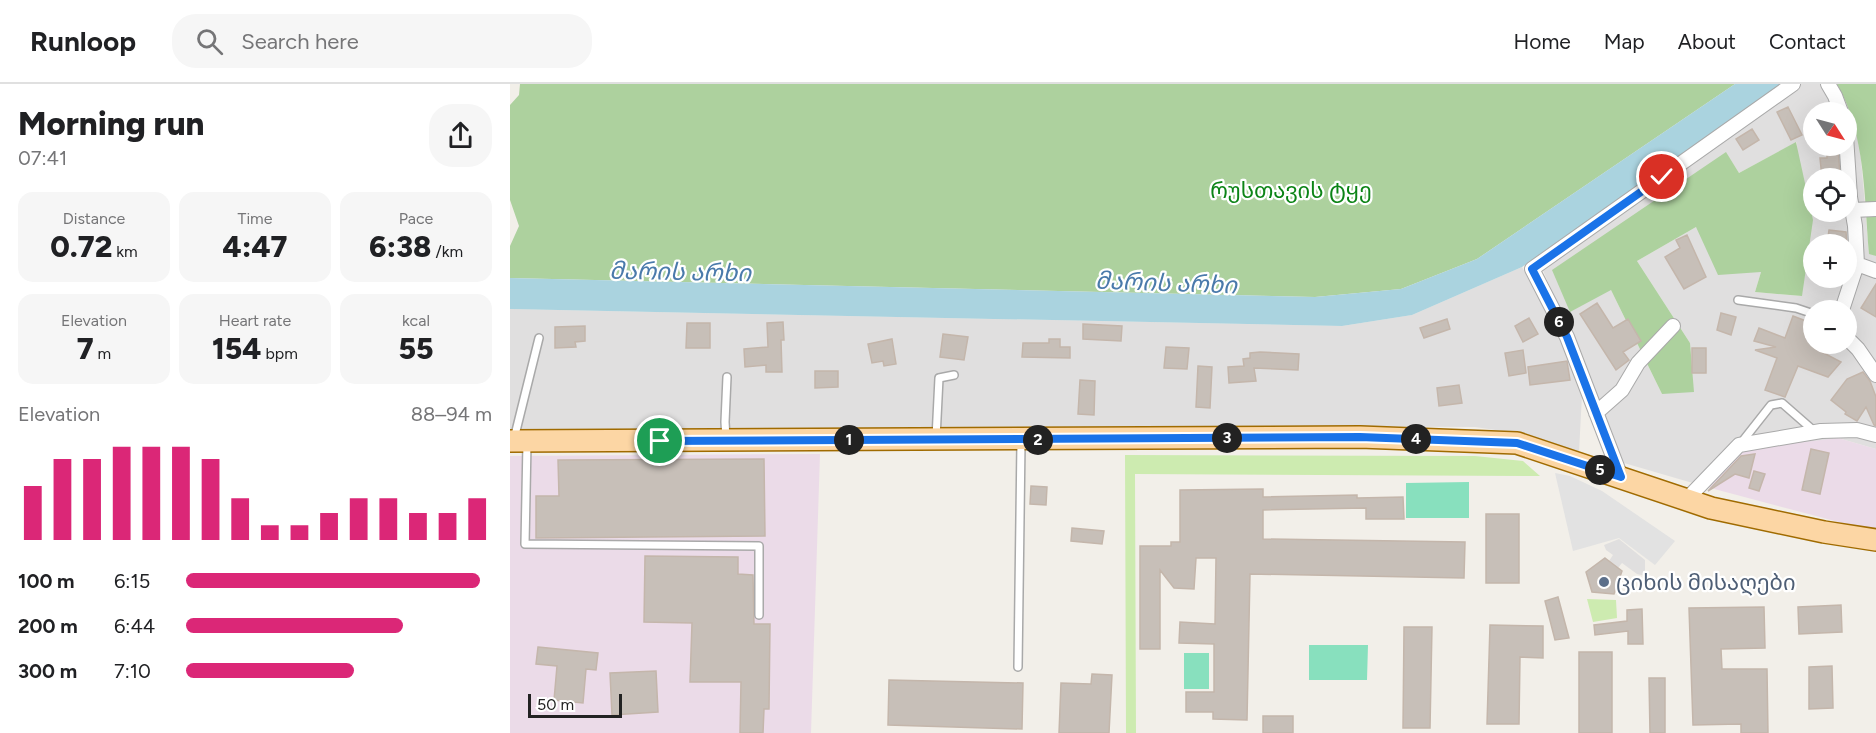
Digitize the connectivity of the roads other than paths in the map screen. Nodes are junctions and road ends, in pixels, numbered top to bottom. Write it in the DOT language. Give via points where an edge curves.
graph roads {
  1 [pos="1793,84"];
  2 [pos="1828,84"];
  3 [pos="1837,102"];
  4 [pos="1876,209"];
  5 [pos="1857,210"];
  6 [pos="1857,264"];
  7 [pos="1876,271"];
  8 [pos="1738,300"];
  9 [pos="1803,310"];
  10 [pos="1672,326"];
  11 [pos="539,338"];
  12 [pos="1857,348"];
  13 [pos="954,375"];
  14 [pos="1876,375"];
  15 [pos="727,377"];
  16 [pos="1596,413"];
  17 [pos="1815,432"];
  18 [pos="1876,435"];
  19 [pos="937,440"];
  20 [pos="1021,440"];
  21 [pos="727,441"];
  22 [pos="517,442"];
  23 [pos="1739,445"];
  24 [pos="1621,477"];
  25 [pos="1686,500"];
  26 [pos="1876,540"];
  27 [pos="759,615"];
  28 [pos="1018,668"];
  1 -- 16 [label="street" via="1532,269 1567,337"];
  2 -- 3 [label="street"];
  4 -- 5 [label="street"];
  6 -- 7 [label="street"];
  8 -- 9 [label="lane"];
  10 -- 16 [label="street" via="1638,363 1622,390"];
  11 -- 22 [label="lane"];
  12 -- 14 [label="street"];
  13 -- 19 [label="lane" via="939,378"];
  15 -- 21 [label="lane"];
  16 -- 24 [label="street"];
  17 -- 18 [label="street" via="1857,430"];
  17 -- 23 [label="street"];
  17 -- 23 [label="lane" via="1782,403 1771,405"];
  19 -- 20 [label="main road"];
  19 -- 21 [label="main road"];
  20 -- 24 [label="main road" via="1360,437 1517,443"];
  20 -- 28 [label="lane"];
  21 -- 22 [label="main road"];
  22 -- 27 [label="lane" via="525,544 759,546"];
  23 -- 25 [label="street"];
  24 -- 25 [label="main road"];
  25 -- 26 [label="main road"];
}
